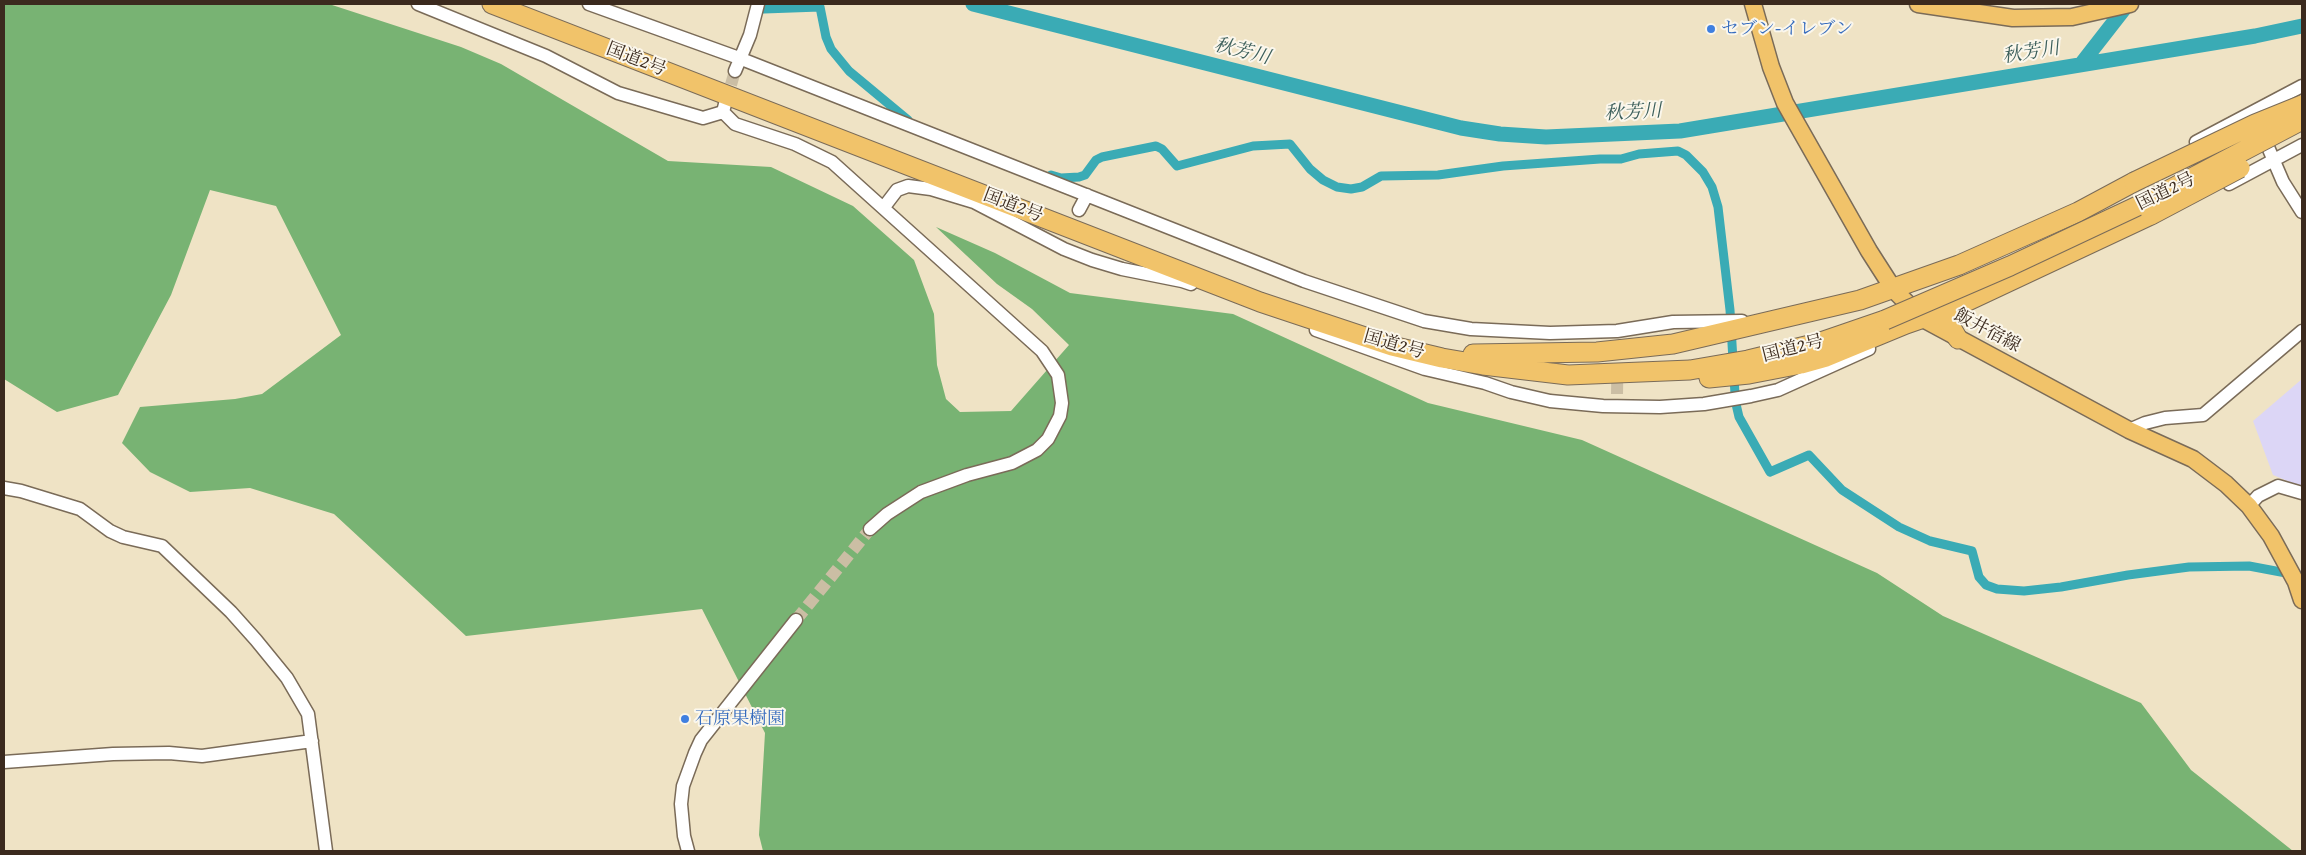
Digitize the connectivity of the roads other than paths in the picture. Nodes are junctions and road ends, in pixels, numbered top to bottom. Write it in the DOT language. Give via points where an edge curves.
graph roads {
  1 [pos="418,4"];
  2 [pos="492,4"];
  3 [pos="590,4"];
  4 [pos="758,4"];
  5 [pos="1753,4"];
  6 [pos="1918,4"];
  7 [pos="2130,4"];
  8 [pos="737,65"];
  9 [pos="2302,86"];
  10 [pos="2302,105"];
  11 [pos="2252,113"];
  12 [pos="2302,120"];
  13 [pos="2302,129"];
  14 [pos="2302,145"];
  15 [pos="2166,158"];
  16 [pos="2275,160"];
  17 [pos="1087,195"];
  18 [pos="2189,205"];
  19 [pos="884,206"];
  20 [pos="1079,210"];
  21 [pos="2302,212"];
  22 [pos="1068,236"];
  23 [pos="2011,242"];
  24 [pos="1064,249"];
  25 [pos="2069,252"];
  26 [pos="2025,273"];
  27 [pos="1894,290"];
  28 [pos="1955,307"];
  29 [pos="1914,322"];
  30 [pos="1716,328"];
  31 [pos="2302,331"];
  32 [pos="1958,339"];
  33 [pos="1392,346"];
  34 [pos="1748,367"];
  35 [pos="2129,430"];
  36 [pos="4,488"];
  37 [pos="2302,493"];
  38 [pos="2249,506"];
  39 [pos="870,529"];
  40 [pos="2302,600"];
  41 [pos="796,620"];
  42 [pos="312,742"];
  43 [pos="4,762"];
  44 [pos="326,851"];
  45 [pos="688,851"];
  1 -- 19 [label="street" via="546,56 618,93 704,118 724,107 735,124 802,147 832,162"];
  2 -- 33 [label="highway, 国道2号" via="1260,302"];
  3 -- 8 [label="street"];
  4 -- 8 [label="street"];
  5 -- 27 [label="main road, 飯井宿線" via="1771,68 1786,103"];
  6 -- 7 [label="main road" via="2013,18 2072,17"];
  8 -- 17 [label="street"];
  9 -- 11 [label="street"];
  10 -- 23 [label="highway, bridge" via="2255,124"];
  11 -- 15 [label="street"];
  11 -- 16 [label="street"];
  12 -- 34 [label="highway, 国道2号, bridge" via="2146,202 2010,266 1885,320"];
  13 -- 25 [label="highway, bridge" via="2205,188"];
  14 -- 16 [label="street"];
  15 -- 18 [label="street"];
  15 -- 23 [label="street" via="2066,209"];
  16 -- 18 [label="street"];
  16 -- 21 [label="street" via="2283,182"];
  17 -- 20 [label="street"];
  17 -- 30 [label="street" via="1304,281 1424,321 1472,329 1617,336 1673,322"];
  18 -- 25 [label="street" via="2080,256"];
  19 -- 24 [label="street" via="897,190 908,186 931,189 974,202"];
  19 -- 39 [label="street" via="1042,351 1058,375 1062,403 1054,429 1037,450 1012,463 966,475 921,492"];
  22 -- 24 [label="street"];
  23 -- 26 [label="street"];
  23 -- 27 [label="highway"];
  24 -- 29 [label="street" via="1122,269 1182,280 1425,369 1529,397 1617,400 1660,407 1752,396 1778,390 1871,348"];
  25 -- 26 [label="highway"];
  26 -- 28 [label="highway"];
  27 -- 29 [label="main road, 飯井宿線"];
  27 -- 30 [label="highway" via="1811,312"];
  28 -- 29 [label="highway"];
  28 -- 32 [label="highway" via="1948,322"];
  29 -- 32 [label="main road, 飯井宿線"];
  29 -- 34 [label="highway" via="1801,364"];
  30 -- 33 [label="highway" via="1634,349 1553,354 1479,354"];
  31 -- 35 [label="street" via="2203,415 2158,420"];
  32 -- 35 [label="main road, 飯井宿線"];
  33 -- 34 [label="highway, 国道2号" via="1483,365 1568,375 1723,371"];
  35 -- 38 [label="main road, 飯井宿線" via="2193,459"];
  36 -- 42 [label="street" via="80,509 123,538 162,546 231,612 287,678 308,714"];
  37 -- 38 [label="street" via="2278,486 2258,496"];
  38 -- 40 [label="main road, 飯井宿線" via="2271,536"];
  41 -- 45 [label="street" via="701,740 683,786 681,804"];
  42 -- 43 [label="street" via="202,756 113,754"];
  42 -- 44 [label="street"];
}
